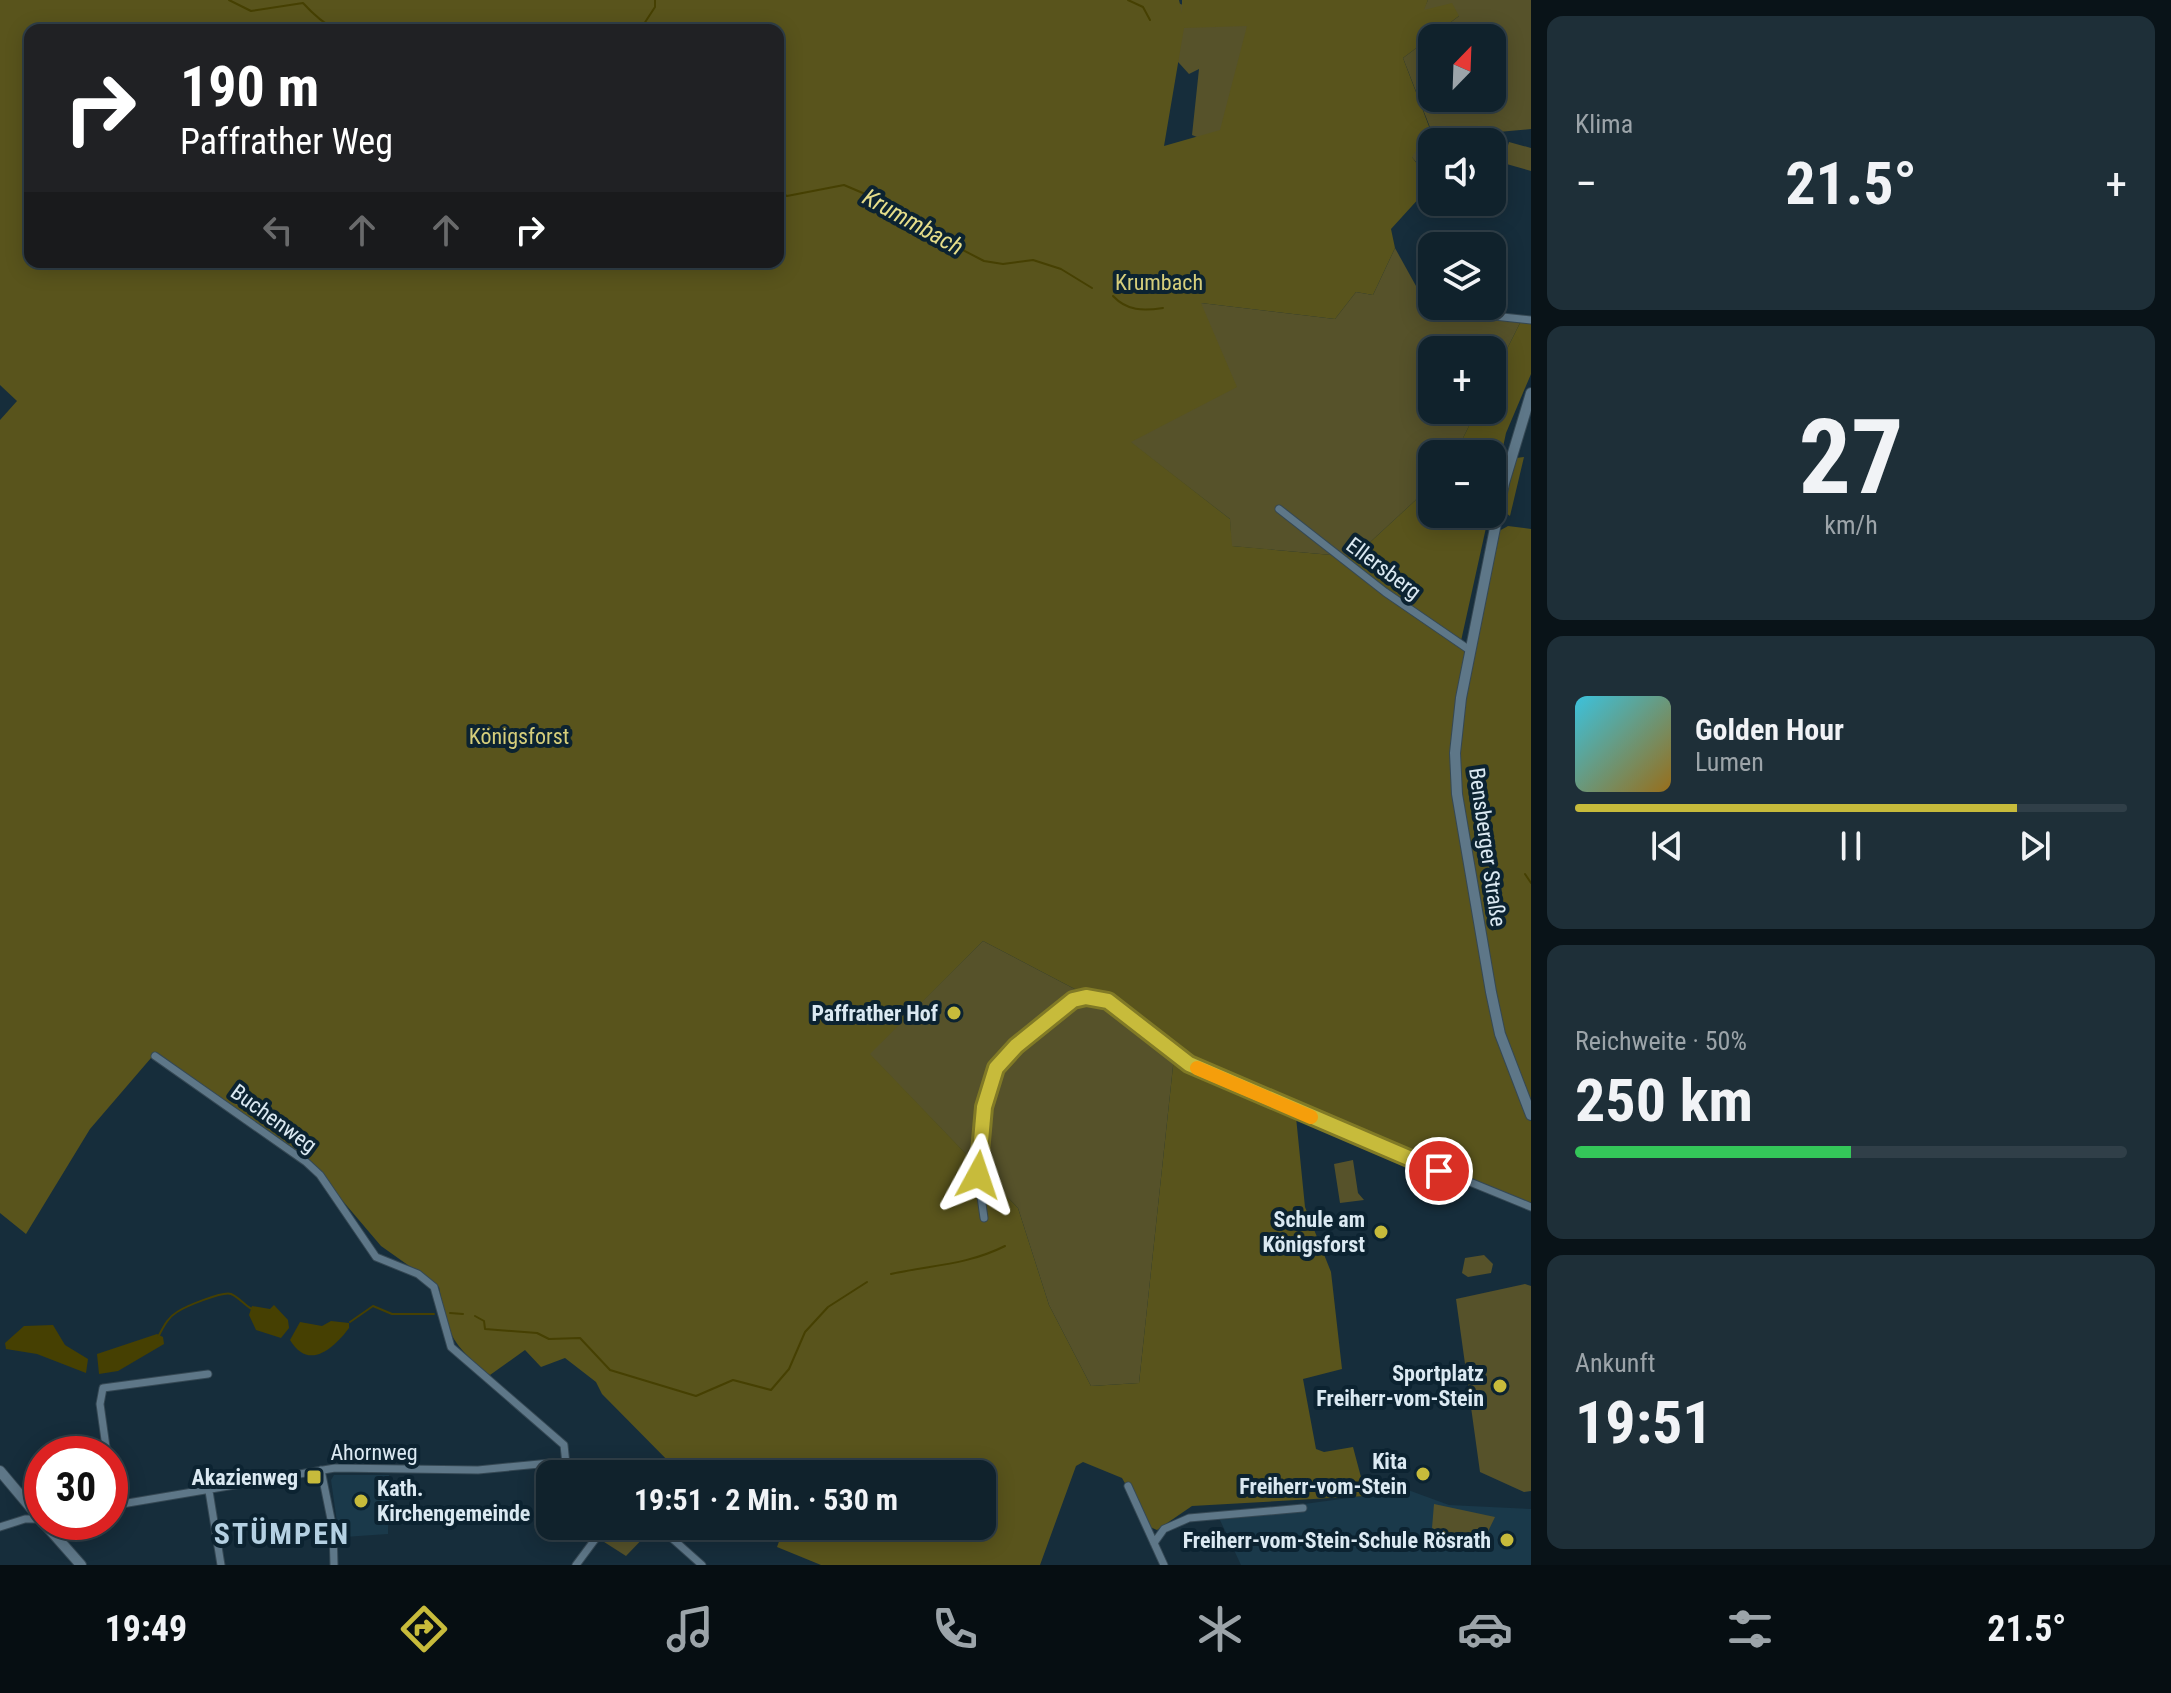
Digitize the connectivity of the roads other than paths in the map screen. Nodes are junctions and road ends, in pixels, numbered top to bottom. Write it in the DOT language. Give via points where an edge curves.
graph roads {
  1 [pos="1506,317"];
  2 [pos="1531,320"];
  3 [pos="1531,393"];
  4 [pos="1279,509"];
  5 [pos="1471,651"];
  6 [pos="155,1056"];
  7 [pos="1531,1115"];
  8 [pos="1531,1207"];
  9 [pos="984,1218"];
  10 [pos="208,1374"];
  11 [pos="104,1436"];
  12 [pos="566,1460"];
  13 [pos="536,1466"];
  14 [pos="321,1470"];
  15 [pos="0,1471"];
  16 [pos="1128,1486"];
  17 [pos="209,1491"];
  18 [pos="24,1499"];
  19 [pos="128,1504"];
  20 [pos="1303,1508"];
  21 [pos="24,1519"];
  22 [pos="0,1527"];
  23 [pos="59,1540"];
  24 [pos="595,1540"];
  25 [pos="674,1540"];
  26 [pos="1154,1543"];
  27 [pos="81,1565"];
  28 [pos="221,1565"];
  29 [pos="334,1565"];
  30 [pos="576,1565"];
  31 [pos="702,1565"];
  32 [pos="1164,1565"];
  1 -- 2 [label="street"];
  3 -- 5 [label="main road, Bensberger Straße" via="1504,483"];
  4 -- 5 [label="street, Ellersberg"];
  5 -- 7 [label="main road, Bensberger Straße" via="1457,727 1457,794 1500,1034"];
  6 -- 12 [label="street, Buchenweg" via="306,1162 376,1257 427,1280 437,1295 451,1347 564,1445"];
  8 -- 9 [label="street" via="1189,1064 1108,1001 1086,997 1073,1000 996,1068 984,1107 978,1175"];
  10 -- 11 [label="street" via="103,1388"];
  13 -- 14 [label="street, Ahornweg"];
  14 -- 17 [label="street, Ahornweg"];
  14 -- 29 [label="street"];
  15 -- 18 [label="main road"];
  16 -- 26 [label="street"];
  17 -- 19 [label="street, Ahornweg"];
  17 -- 28 [label="street"];
  20 -- 26 [label="street" via="1189,1518 1164,1529"];
  21 -- 22 [label="street"];
  23 -- 27 [label="main road"];
  24 -- 30 [label="street"];
  25 -- 31 [label="street"];
  26 -- 32 [label="street"];
}
